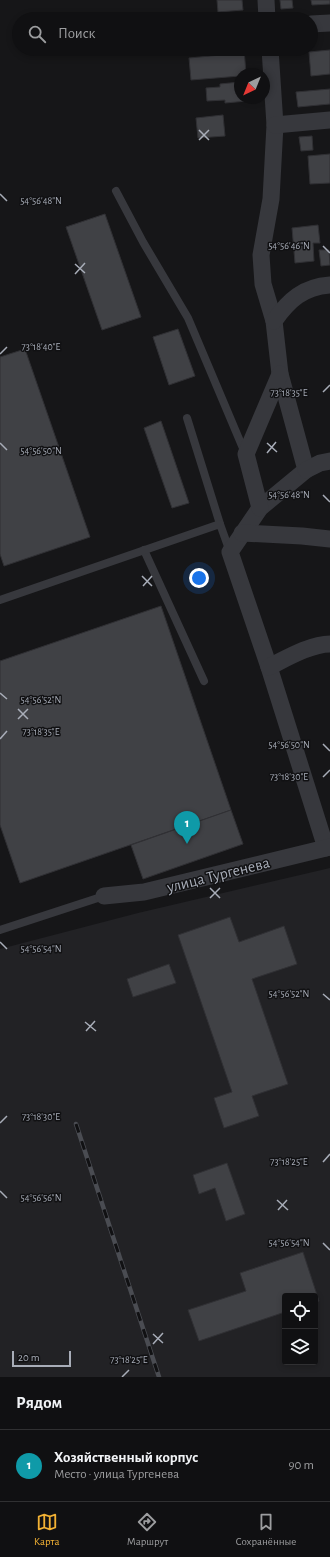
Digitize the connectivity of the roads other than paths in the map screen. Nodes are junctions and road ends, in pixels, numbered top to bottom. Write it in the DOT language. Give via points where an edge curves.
graph roads {
  1 [pos="266,0"];
  2 [pos="267,12"];
  3 [pos="330,23"];
  4 [pos="318,24"];
  5 [pos="271,56"];
  6 [pos="330,120"];
  7 [pos="276,125"];
  8 [pos="116,191"];
  9 [pos="330,285"];
  10 [pos="274,321"];
  11 [pos="280,374"];
  12 [pos="187,418"];
  13 [pos="246,454"];
  14 [pos="330,461"];
  15 [pos="306,470"];
  16 [pos="260,508"];
  17 [pos="220,524"];
  18 [pos="242,533"];
  19 [pos="330,539"];
  20 [pos="144,550"];
  21 [pos="230,552"];
  22 [pos="0,600"];
  23 [pos="330,644"];
  24 [pos="269,667"];
  25 [pos="204,681"];
  26 [pos="328,847"];
  27 [pos="104,896"];
  28 [pos="0,930"];
  1 -- 2 [label="street"];
  3 -- 4 [label="street"];
  5 -- 7 [label="street"];
  6 -- 7 [label="street"];
  7 -- 10 [label="street" via="271,199 261,255 263,284"];
  8 -- 13 [label="lane" via="188,318"];
  9 -- 10 [label="street" via="317,286 299,294 285,306"];
  10 -- 11 [label="street"];
  11 -- 13 [label="street"];
  11 -- 15 [label="street"];
  12 -- 17 [label="lane"];
  13 -- 16 [label="street"];
  14 -- 15 [label="street"];
  15 -- 16 [label="street"];
  16 -- 18 [label="street"];
  17 -- 20 [label="lane"];
  17 -- 21 [label="lane"];
  18 -- 19 [label="street"];
  18 -- 21 [label="street"];
  20 -- 22 [label="lane"];
  20 -- 25 [label="lane"];
  21 -- 24 [label="street"];
  23 -- 24 [label="street" via="322,644 289,656"];
  24 -- 26 [label="street"];
  26 -- 27 [label="street, улица Тургенева" via="144,892"];
  27 -- 28 [label="lane"];
}
